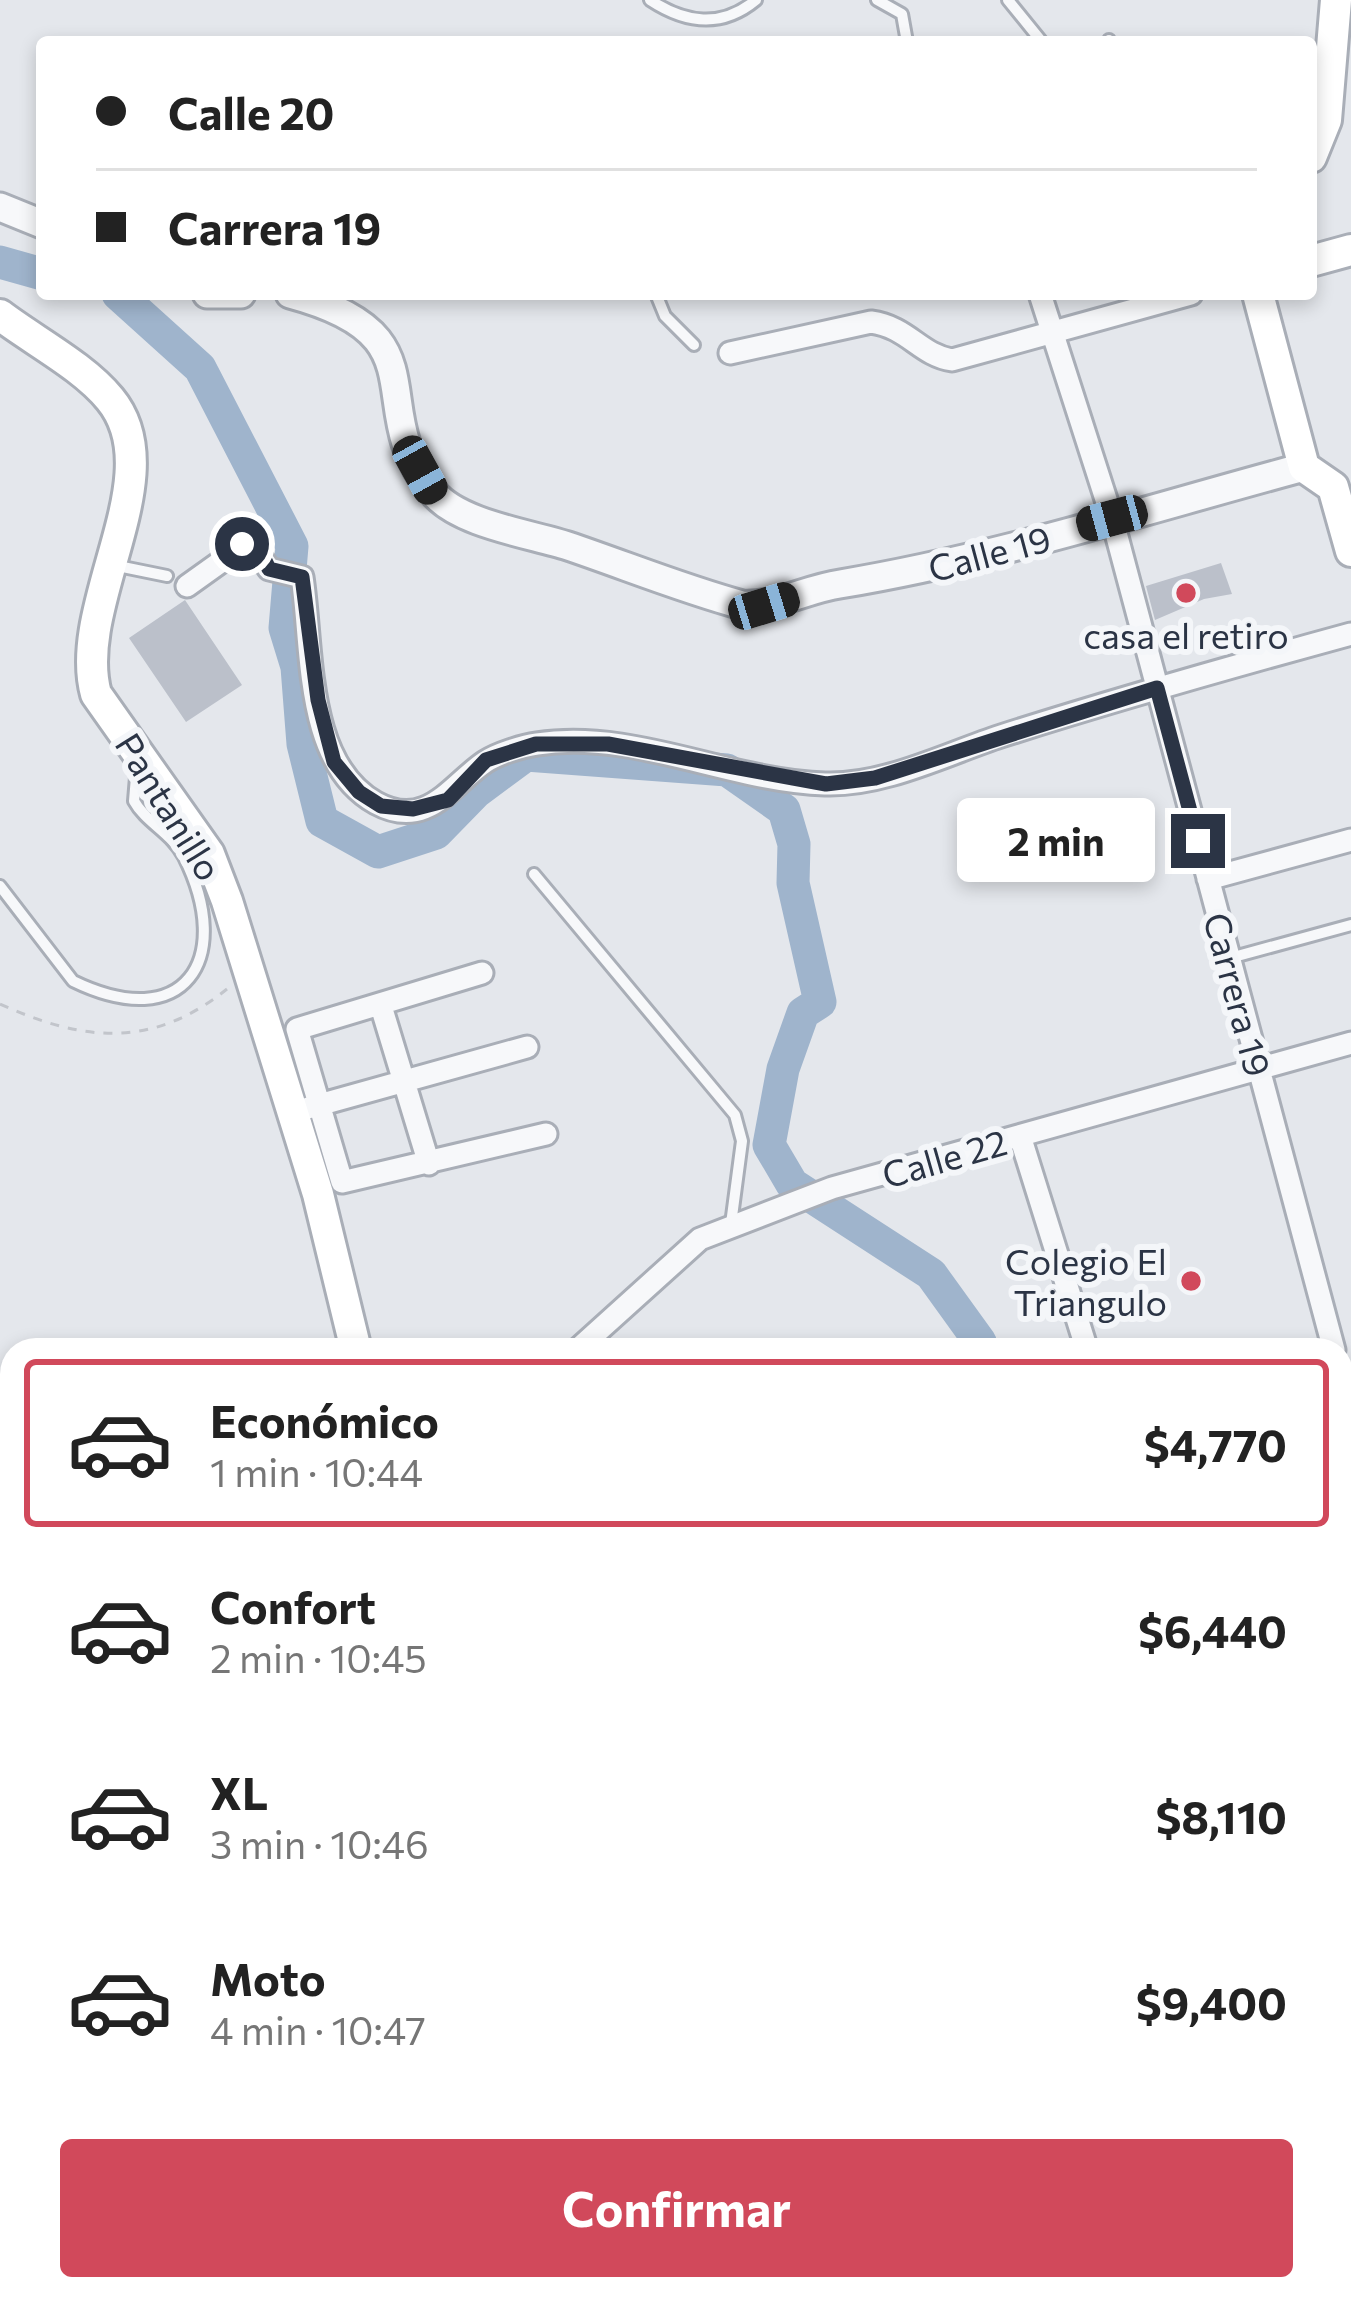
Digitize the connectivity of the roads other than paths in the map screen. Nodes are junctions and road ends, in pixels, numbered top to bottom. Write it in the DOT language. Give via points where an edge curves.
graph roads {
  1 [pos="650,0"];
  2 [pos="756,0"];
  3 [pos="877,0"];
  4 [pos="1008,0"];
  5 [pos="1336,0"];
  6 [pos="906,36"];
  7 [pos="1037,36"];
  8 [pos="1317,142"];
  9 [pos="0,208"];
  10 [pos="36,222"];
  11 [pos="1351,250"];
  12 [pos="1317,259"];
  13 [pos="312,300"];
  14 [pos="659,300"];
  15 [pos="1042,300"];
  16 [pos="1170,300"];
  17 [pos="1260,300"];
  18 [pos="0,315"];
  19 [pos="1052,333"];
  20 [pos="694,345"];
  21 [pos="730,353"];
  22 [pos="1304,467"];
  23 [pos="1342,484"];
  24 [pos="1112,518"];
  25 [pos="1351,551"];
  26 [pos="110,564"];
  27 [pos="177,581"];
  28 [pos="1351,634"];
  29 [pos="1157,688"];
  30 [pos="139,751"];
  31 [pos="1351,840"];
  32 [pos="534,874"];
  33 [pos="1208,879"];
  34 [pos="0,886"];
  35 [pos="1351,926"];
  36 [pos="1229,958"];
  37 [pos="482,973"];
  38 [pos="381,1006"];
  39 [pos="1351,1043"];
  40 [pos="527,1047"];
  41 [pos="1259,1069"];
  42 [pos="405,1082"];
  43 [pos="304,1110"];
  44 [pos="546,1134"];
  45 [pos="1020,1136"];
  46 [pos="429,1164"];
  47 [pos="731,1224"];
  48 [pos="354,1338"];
  49 [pos="591,1338"];
  50 [pos="1083,1338"];
  51 [pos="1331,1338"];
  1 -- 2 [label="lane" via="681,18 712,21"];
  3 -- 6 [label="lane" via="902,14"];
  4 -- 7 [label="lane"];
  5 -- 8 [label="main road"];
  9 -- 10 [label="street"];
  11 -- 12 [label="main road"];
  13 -- 24 [label="street, Calle 19" via="341,308 384,343 406,443 434,495 491,525 742,605 909,574"];
  14 -- 20 [label="lane"];
  15 -- 19 [label="street, Carrera 19"];
  16 -- 19 [label="street"];
  17 -- 22 [label="main road"];
  18 -- 26 [label="main road, Pantanillo" via="107,394 124,418 130,484"];
  19 -- 21 [label="street" via="952,360 871,322"];
  19 -- 24 [label="street, Carrera 19"];
  22 -- 23 [label="main road"];
  22 -- 24 [label="street, Calle 19"];
  23 -- 25 [label="main road"];
  24 -- 29 [label="street, Carrera 19"];
  26 -- 27 [label="lane"];
  26 -- 30 [label="main road, Pantanillo" via="92,678"];
  27 -- 29 [label="street" via="250,541 269,569 302,577 334,762 381,806 448,800 486,760 536,744 608,744 826,784 875,778"];
  28 -- 29 [label="street"];
  29 -- 33 [label="street, Carrera 19"];
  30 -- 34 [label="lane" via="134,801 170,835 199,897 207,938 193,980 131,998 73,981"];
  30 -- 43 [label="main road, Pantanillo" via="208,854"];
  31 -- 33 [label="street"];
  32 -- 47 [label="lane" via="735,1115 742,1141"];
  33 -- 36 [label="street, Carrera 19"];
  35 -- 36 [label="lane"];
  36 -- 41 [label="street, Carrera 19"];
  37 -- 38 [label="street"];
  38 -- 42 [label="street"];
  38 -- 43 [label="street" via="296,1029"];
  39 -- 41 [label="street, Calle 22"];
  40 -- 42 [label="street"];
  41 -- 45 [label="street, Calle 22"];
  41 -- 51 [label="street, Carrera 19"];
  42 -- 43 [label="street"];
  42 -- 46 [label="street"];
  43 -- 46 [label="street" via="342,1182"];
  43 -- 48 [label="main road, Pantanillo"];
  44 -- 46 [label="street"];
  45 -- 47 [label="street, Calle 22"];
  45 -- 50 [label="street"];
  47 -- 49 [label="street, Calle 22" via="700,1239"];
}
